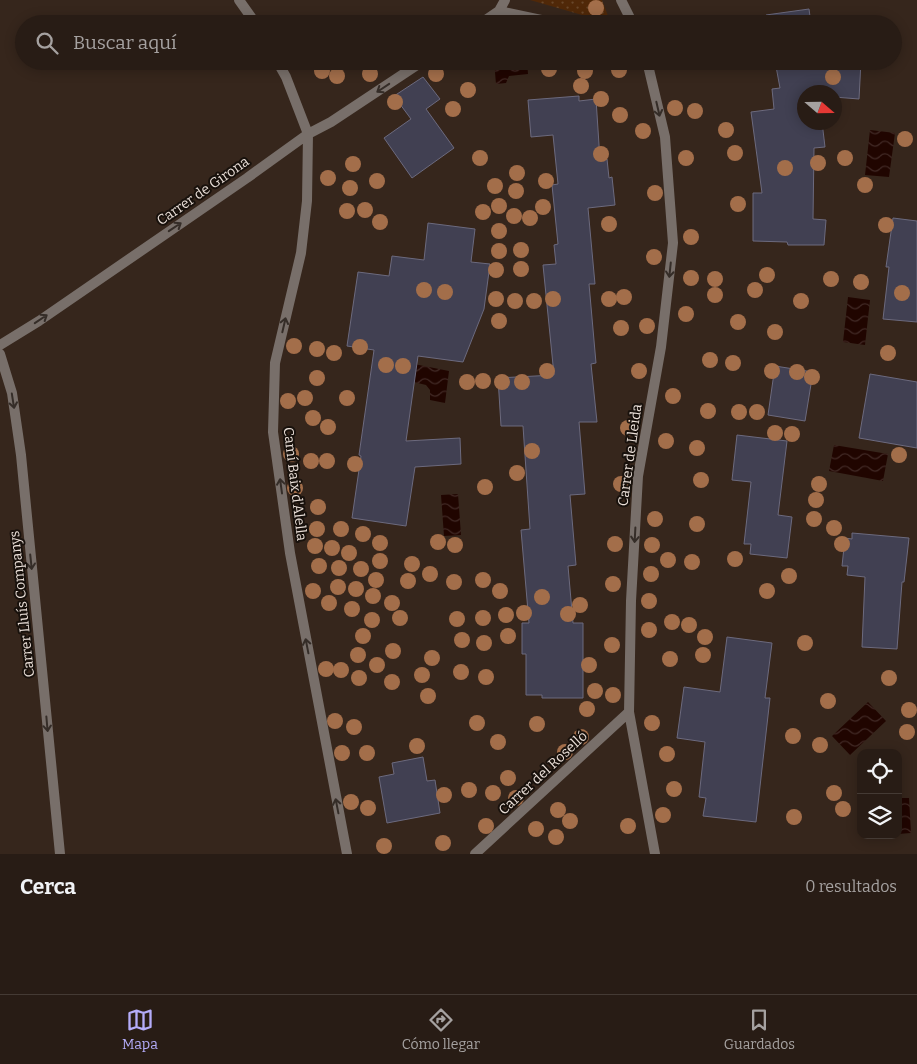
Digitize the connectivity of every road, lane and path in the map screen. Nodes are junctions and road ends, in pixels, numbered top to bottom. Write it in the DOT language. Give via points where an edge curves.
graph roads {
  1 [pos="239,0"];
  2 [pos="505,0"];
  3 [pos="621,0"];
  4 [pos="499,11"];
  5 [pos="250,15"];
  6 [pos="493,15"];
  7 [pos="518,15"];
  8 [pos="628,15"];
  9 [pos="282,70"];
  10 [pos="409,70"];
  11 [pos="649,70"];
  12 [pos="308,134"];
  13 [pos="0,345"];
  14 [pos="0,354"];
  15 [pos="629,712"];
  16 [pos="60,854"];
  17 [pos="347,854"];
  18 [pos="475,854"];
  19 [pos="655,854"];
  1 -- 5 [label="street"];
  2 -- 4 [label="street"];
  3 -- 8 [label="street"];
  4 -- 6 [label="street"];
  4 -- 7 [label="street"];
  9 -- 12 [label="street, Camí Baix d'Alella"];
  10 -- 12 [label="street, Carrer de Girona, one-way"];
  11 -- 15 [label="street, Carrer de Lleida, one-way" via="665,137 673,243 661,347 638,476"];
  13 -- 12 [label="street, Carrer de Girona, one-way"];
  17 -- 12 [label="street, Camí Baix d'Alella, one-way" via="290,553 273,432 275,363 301,254 307,201"];
  14 -- 16 [label="street, Carrer Lluís Companys, one-way" via="12,393 21,455"];
  15 -- 18 [label="street, Carrer del Roselló"];
  15 -- 19 [label="street, Carrer de Lleida"];
}
